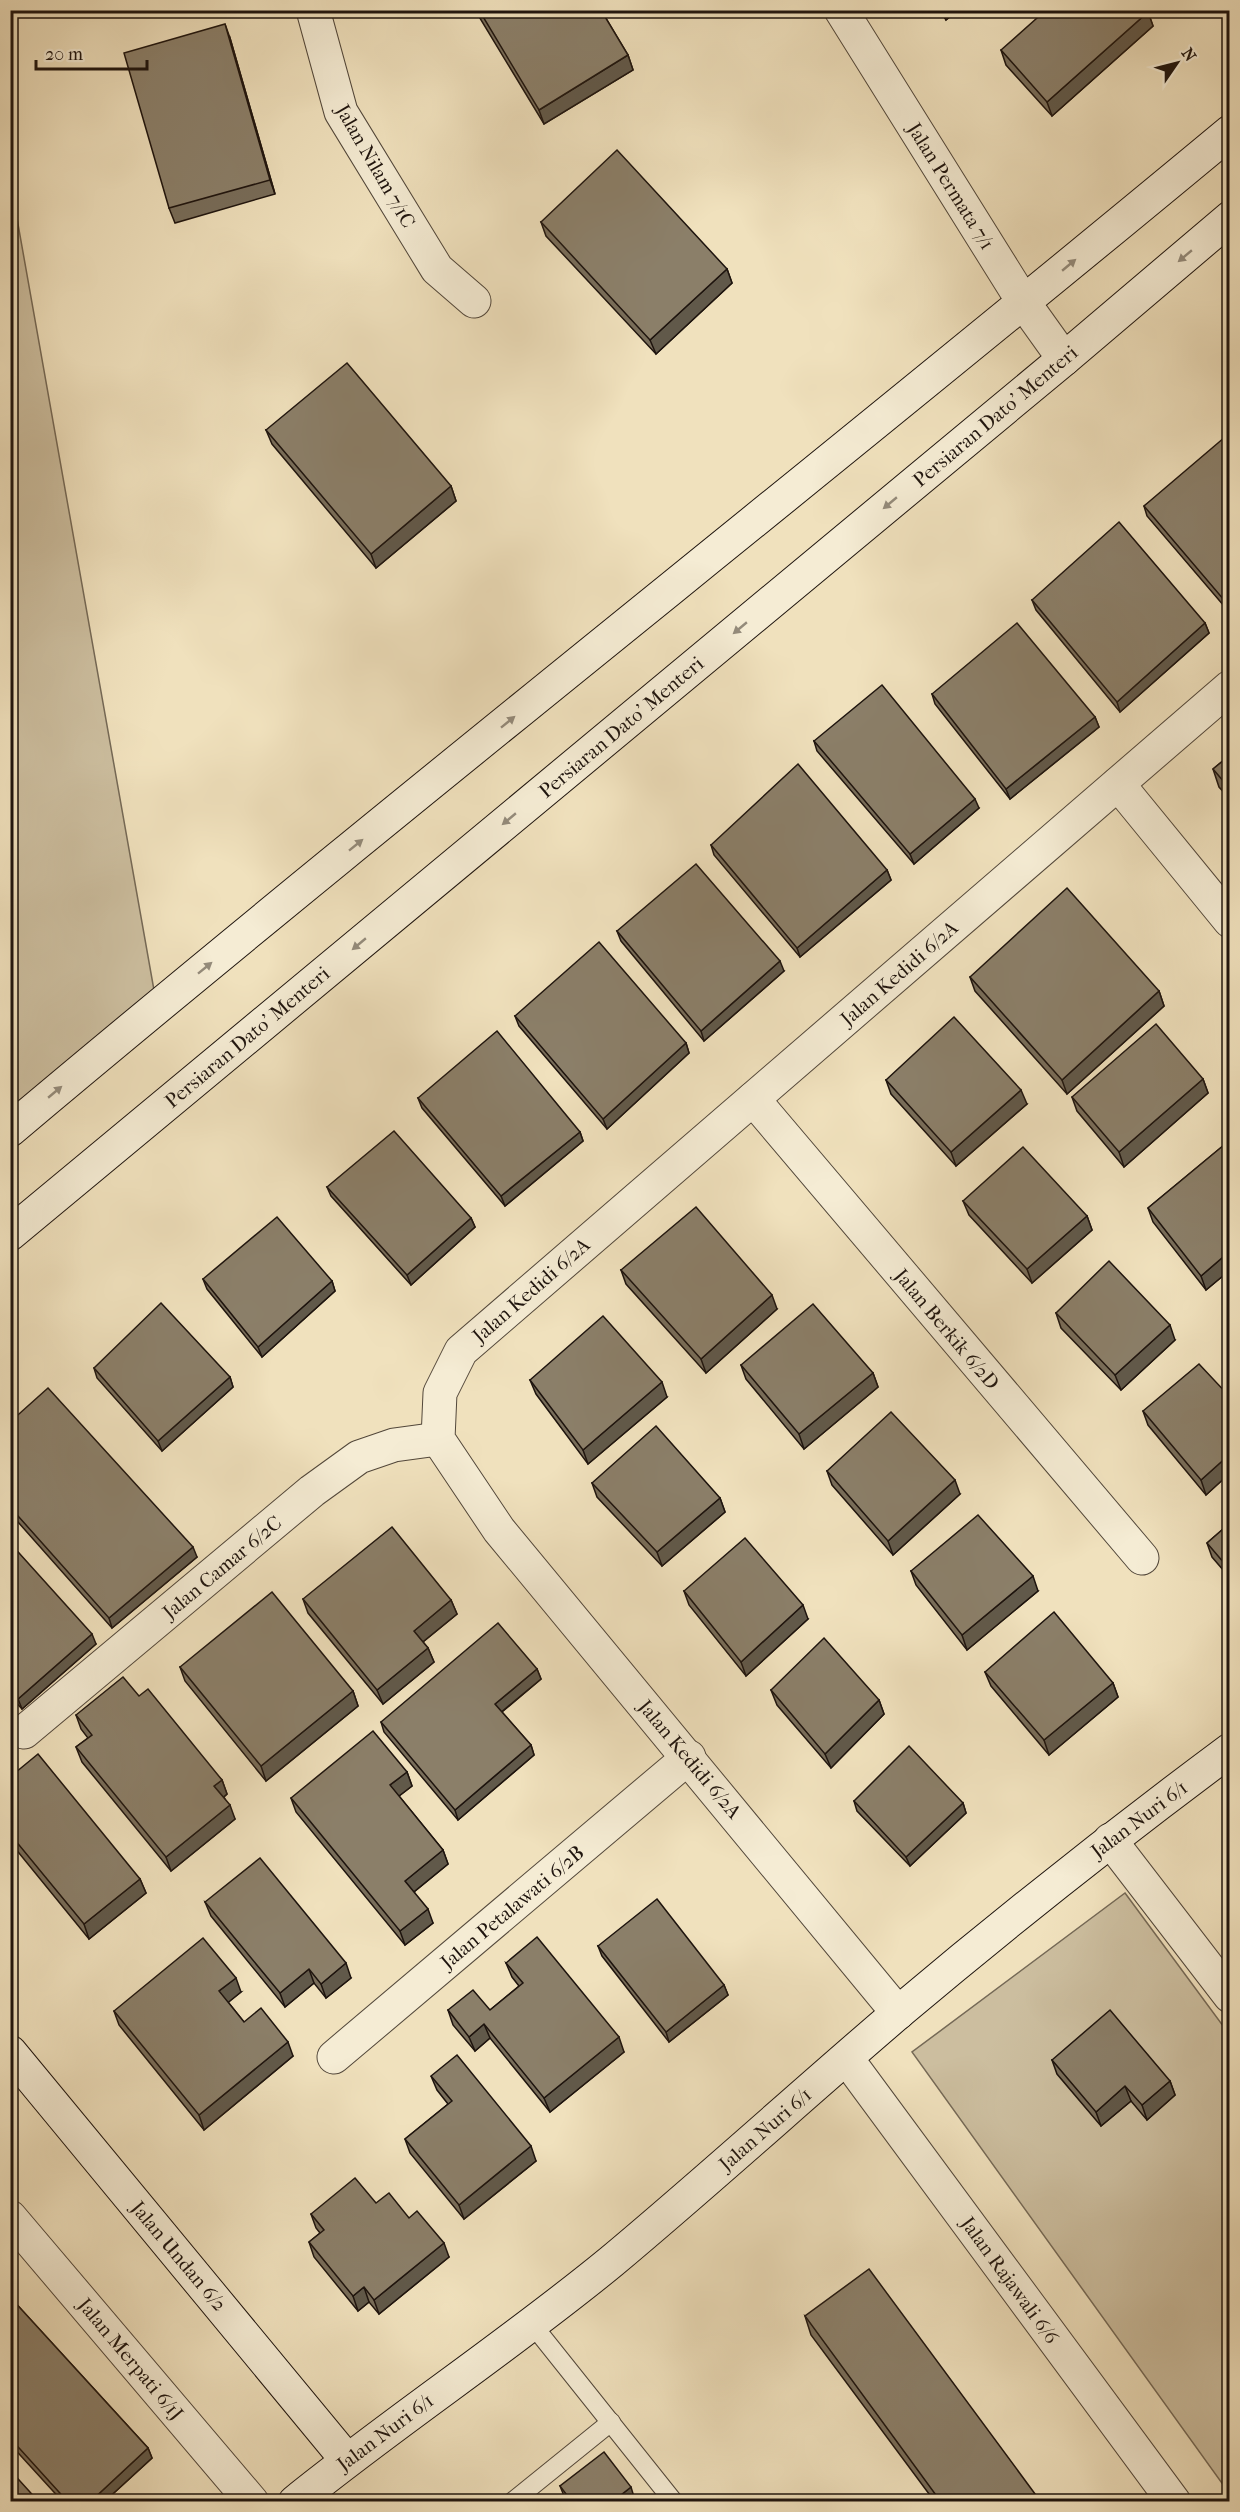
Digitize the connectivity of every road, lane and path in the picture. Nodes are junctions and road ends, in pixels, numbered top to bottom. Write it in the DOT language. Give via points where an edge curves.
graph roads {
  1 [pos="313,10"];
  2 [pos="841,10"];
  3 [pos="1230,132"];
  4 [pos="1230,218"];
  5 [pos="474,301"];
  6 [pos="1024,303"];
  7 [pos="1064,358"];
  8 [pos="1230,687"];
  9 [pos="1118,784"];
  10 [pos="1230,921"];
  11 [pos="753,1099"];
  12 [pos="10,1130"];
  13 [pos="10,1234"];
  14 [pos="438,1439"];
  15 [pos="1142,1558"];
  16 [pos="24,1732"];
  17 [pos="1230,1750"];
  18 [pos="689,1757"];
  19 [pos="1110,1840"];
  20 [pos="1230,1996"];
  21 [pos="898,2013"];
  22 [pos="10,2052"];
  23 [pos="334,2057"];
  24 [pos="847,2059"];
  25 [pos="10,2217"];
  26 [pos="532,2324"];
  27 [pos="611,2422"];
  28 [pos="347,2460"];
  29 [pos="252,2502"];
  30 [pos="295,2502"];
  31 [pos="512,2502"];
  32 [pos="674,2502"];
  33 [pos="1173,2502"];
  1 -- 5 [label="street, Jalan Nilam 7/1C" via="341,112 437,269"];
  2 -- 6 [label="street, Jalan Permata 7/1"];
  6 -- 3 [label="street, one-way"];
  4 -- 7 [label="street, Persiaran Dato' Menteri, one-way"];
  6 -- 7 [label="street, Jalan Permata 7/1"];
  12 -- 6 [label="street, one-way"];
  7 -- 13 [label="street, Persiaran Dato' Menteri, one-way"];
  8 -- 9 [label="street, Jalan Kedidi 6/2A"];
  9 -- 10 [label="street"];
  9 -- 11 [label="street, Jalan Kedidi 6/2A"];
  11 -- 14 [label="street, Jalan Kedidi 6/2A" via="460,1351 440,1393"];
  11 -- 15 [label="street, Jalan Berkik 6/2D"];
  14 -- 16 [label="street, Jalan Camar 6/2C" via="394,1444 359,1457 312,1491"];
  14 -- 18 [label="street, Jalan Kedidi 6/2A" via="499,1530"];
  17 -- 19 [label="street, Jalan Nuri 6/1"];
  18 -- 21 [label="street, Jalan Kedidi 6/2A"];
  18 -- 23 [label="street, Jalan Petalawati 6/2B"];
  19 -- 20 [label="street"];
  19 -- 21 [label="street, Jalan Nuri 6/1"];
  21 -- 24 [label="street, Jalan Nuri 6/1"];
  22 -- 28 [label="street, Jalan Undan 6/2"];
  24 -- 26 [label="street, Jalan Nuri 6/1"];
  24 -- 33 [label="street, Jalan Rajawali 6/6"];
  25 -- 29 [label="street, Jalan Merpati 6/1J"];
  26 -- 27 [label="lane"];
  26 -- 28 [label="street, Jalan Nuri 6/1"];
  27 -- 31 [label="lane"];
  27 -- 32 [label="lane"];
  28 -- 30 [label="street, Jalan Nuri 6/1"];
}
